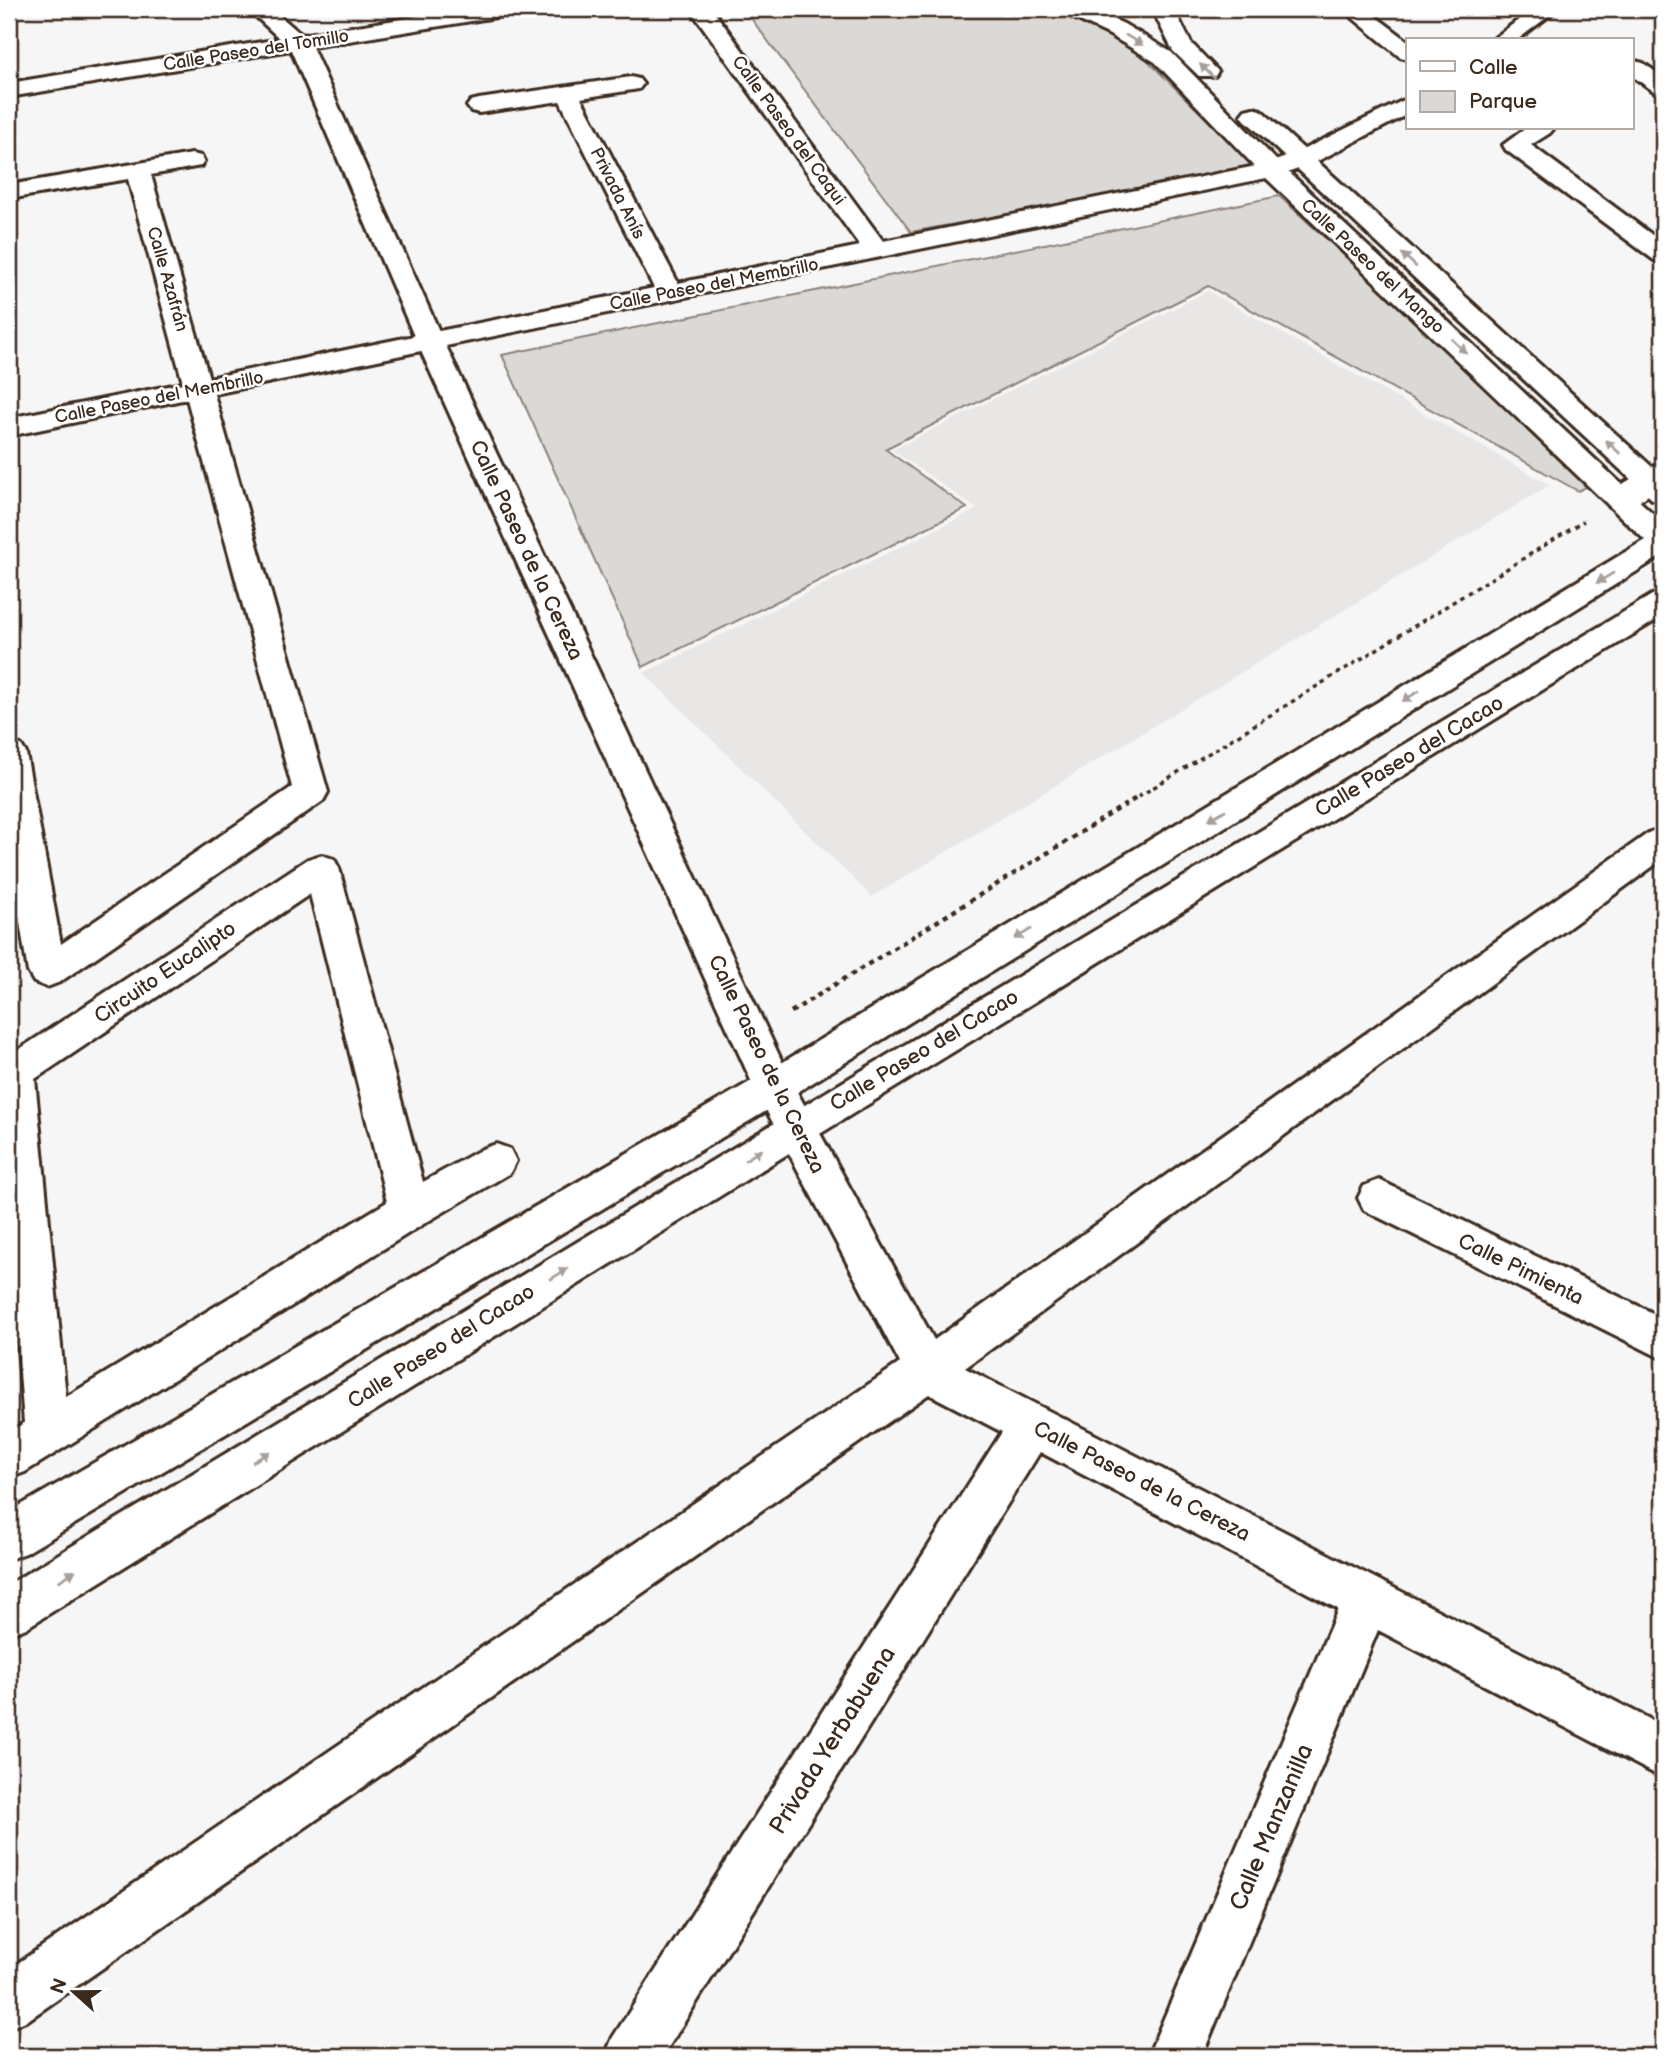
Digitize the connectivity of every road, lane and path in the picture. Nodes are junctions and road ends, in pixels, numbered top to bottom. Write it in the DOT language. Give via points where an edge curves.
graph roads {
  1 [pos="259,9"];
  2 [pos="502,9"];
  3 [pos="701,9"];
  4 [pos="1073,9"];
  5 [pos="1163,9"];
  6 [pos="1353,9"];
  7 [pos="1546,9"];
  8 [pos="1506,38"];
  9 [pos="299,44"];
  10 [pos="1406,50"];
  11 [pos="1657,55"];
  12 [pos="1634,68"];
  13 [pos="1634,70"];
  14 [pos="631,84"];
  15 [pos="1663,87"];
  16 [pos="9,90"];
  17 [pos="567,93"];
  18 [pos="479,106"];
  19 [pos="1406,106"];
  20 [pos="1539,130"];
  21 [pos="1301,160"];
  22 [pos="192,161"];
  23 [pos="137,169"];
  24 [pos="1272,170"];
  25 [pos="9,192"];
  26 [pos="877,251"];
  27 [pos="1663,255"];
  28 [pos="670,293"];
  29 [pos="430,341"];
  30 [pos="200,388"];
  31 [pos="9,427"];
  32 [pos="1659,482"];
  33 [pos="1620,499"];
  34 [pos="1663,541"];
  35 [pos="1663,602"];
  36 [pos="9,753"];
  37 [pos="1663,841"];
  38 [pos="752,1037"];
  39 [pos="774,1087"];
  40 [pos="796,1128"];
  41 [pos="496,1161"];
  42 [pos="1379,1198"];
  43 [pos="411,1210"];
  44 [pos="1663,1339"];
  45 [pos="927,1370"];
  46 [pos="1033,1424"];
  47 [pos="47,1433"];
  48 [pos="9,1457"];
  49 [pos="9,1537"];
  50 [pos="1367,1598"];
  51 [pos="9,1612"];
  52 [pos="1663,1753"];
  53 [pos="9,2001"];
  54 [pos="632,2056"];
  55 [pos="1175,2056"];
  1 -- 9 [label="street, Calle Paseo de la Cereza"];
  2 -- 9 [label="street, Calle Paseo del Tomillo"];
  3 -- 26 [label="street, Calle Paseo del Caqui"];
  4 -- 24 [label="street, Calle Paseo del Mango, one-way" via="1163,57"];
  21 -- 5 [label="street, Calle Paseo del Mango, one-way" via="1181,46"];
  6 -- 10 [label="street"];
  7 -- 8 [label="street"];
  9 -- 16 [label="street, Calle Paseo del Tomillo"];
  9 -- 29 [label="street, Calle Paseo de la Cereza"];
  11 -- 12 [label="street"];
  13 -- 15 [label="street"];
  14 -- 17 [label="street"];
  17 -- 18 [label="street"];
  17 -- 28 [label="street, Privada Anís"];
  19 -- 21 [label="street, Calle Paseo del Membrillo"];
  20 -- 27 [label="street" via="1516,145"];
  21 -- 24 [label="street, Calle Paseo del Membrillo"];
  32 -- 21 [label="street, Calle Paseo del Mango, one-way"];
  22 -- 23 [label="street"];
  23 -- 25 [label="street"];
  23 -- 30 [label="street, Calle Azafrán"];
  24 -- 26 [label="street, Calle Paseo del Membrillo"];
  24 -- 33 [label="street, Calle Paseo del Mango, one-way"];
  26 -- 28 [label="street, Calle Paseo del Membrillo"];
  28 -- 29 [label="street, Calle Paseo del Membrillo"];
  29 -- 30 [label="street, Calle Paseo del Membrillo"];
  29 -- 38 [label="street, Calle Paseo de la Cereza"];
  30 -- 31 [label="street, Calle Paseo del Membrillo"];
  30 -- 36 [label="street, Calle Azafrán" via="311,792 47,972"];
  32 -- 33 [label="street"];
  33 -- 34 [label="street, Calle Paseo del Mango"];
  33 -- 38 [label="path"];
  34 -- 39 [label="street, one-way"];
  35 -- 40 [label="street, Calle Paseo del Cacao"];
  37 -- 45 [label="street"];
  38 -- 39 [label="street, Calle Paseo de la Cereza"];
  39 -- 40 [label="street, Calle Paseo de la Cereza"];
  39 -- 49 [label="street"];
  40 -- 45 [label="street, Calle Paseo de la Cereza"];
  51 -- 40 [label="street, Calle Paseo del Cacao, one-way"];
  41 -- 43 [label="street"];
  42 -- 44 [label="street, Calle Pimienta"];
  43 -- 47 [label="street"];
  43 -- 47 [label="street, Circuito Eucalipto" via="321,868 15,1072"];
  45 -- 46 [label="street, Calle Paseo de la Cereza"];
  45 -- 53 [label="street"];
  46 -- 50 [label="street, Calle Paseo de la Cereza"];
  46 -- 54 [label="street, Privada Yerbabuena"];
  47 -- 48 [label="street"];
  50 -- 52 [label="street, Calle Paseo de la Cereza"];
  50 -- 55 [label="street, Calle Manzanilla"];
}
